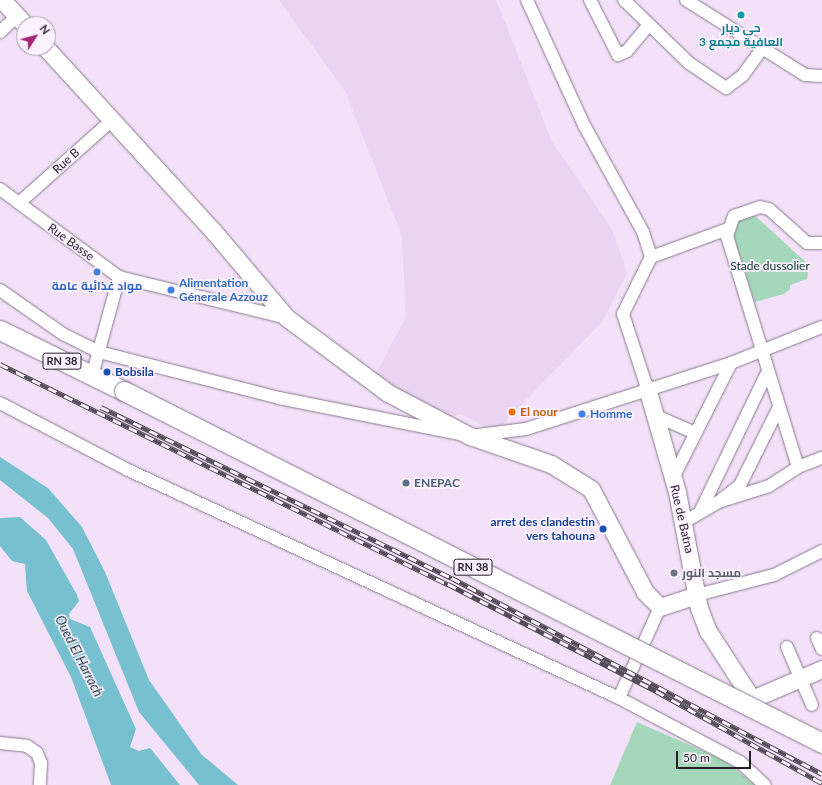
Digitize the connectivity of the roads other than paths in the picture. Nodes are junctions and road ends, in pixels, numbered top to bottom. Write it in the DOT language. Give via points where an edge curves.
graph roads {
  1 [pos="2,0"];
  2 [pos="527,0"];
  3 [pos="590,0"];
  4 [pos="624,0"];
  5 [pos="686,0"];
  6 [pos="16,16"];
  7 [pos="16,22"];
  8 [pos="649,25"];
  9 [pos="0,32"];
  10 [pos="762,49"];
  11 [pos="53,56"];
  12 [pos="822,76"];
  13 [pos="112,120"];
  14 [pos="0,189"];
  15 [pos="19,202"];
  16 [pos="728,229"];
  17 [pos="821,244"];
  18 [pos="651,257"];
  19 [pos="119,277"];
  20 [pos="0,290"];
  21 [pos="287,318"];
  22 [pos="822,327"];
  23 [pos="0,330"];
  24 [pos="98,352"];
  25 [pos="761,352"];
  26 [pos="730,363"];
  27 [pos="766,375"];
  28 [pos="92,376"];
  29 [pos="647,388"];
  30 [pos="0,403"];
  31 [pos="778,409"];
  32 [pos="654,415"];
  33 [pos="695,433"];
  34 [pos="470,436"];
  35 [pos="822,458"];
  36 [pos="798,467"];
  37 [pos="672,478"];
  38 [pos="718,502"];
  39 [pos="701,510"];
  40 [pos="684,522"];
  41 [pos="822,551"];
  42 [pos="697,595"];
  43 [pos="660,607"];
  44 [pos="787,647"];
  45 [pos="822,669"];
  46 [pos="801,678"];
  47 [pos="619,698"];
  48 [pos="812,704"];
  49 [pos="0,742"];
  50 [pos="822,743"];
  51 [pos="762,781"];
  52 [pos="40,785"];
  1 -- 6 [label="street"];
  2 -- 18 [label="street" via="584,125 643,232"];
  3 -- 8 [label="street" via="618,55 627,51"];
  4 -- 8 [label="street"];
  5 -- 10 [label="street"];
  7 -- 9 [label="street"];
  8 -- 10 [label="street" via="689,63 726,88 743,75"];
  10 -- 12 [label="street" via="806,75"];
  11 -- 13 [label="street"];
  13 -- 15 [label="street, Rue B"];
  13 -- 21 [label="street"];
  14 -- 15 [label="street, Rue Basse"];
  15 -- 19 [label="street, Rue Basse"];
  16 -- 17 [label="street" via="734,216 760,207 769,209 807,243"];
  16 -- 18 [label="street"];
  16 -- 25 [label="street"];
  18 -- 29 [label="street, Rue de Batna" via="623,314"];
  19 -- 21 [label="street, Rue Basse"];
  19 -- 24 [label="street"];
  20 -- 24 [label="street" via="63,334"];
  21 -- 34 [label="street" via="388,393"];
  22 -- 25 [label="street"];
  23 -- 28 [label="main road, RN 38"];
  24 -- 28 [label="street"];
  24 -- 34 [label="street" via="279,398"];
  25 -- 26 [label="street"];
  25 -- 27 [label="street"];
  26 -- 29 [label="street"];
  26 -- 33 [label="street"];
  27 -- 31 [label="street"];
  27 -- 39 [label="street"];
  28 -- 50 [label="main road, RN 38, bridge"];
  29 -- 32 [label="street, Rue de Batna"];
  29 -- 34 [label="street" via="526,429"];
  30 -- 47 [label="street" via="135,474"];
  31 -- 36 [label="street"];
  31 -- 38 [label="street" via="740,485"];
  32 -- 33 [label="street"];
  32 -- 37 [label="street, Rue de Batna"];
  33 -- 37 [label="street"];
  34 -- 43 [label="street" via="551,464 591,489 645,592"];
  35 -- 36 [label="street"];
  36 -- 38 [label="street" via="769,486"];
  37 -- 40 [label="street, Rue de Batna"];
  38 -- 39 [label="street"];
  39 -- 40 [label="street"];
  40 -- 42 [label="street, Rue de Batna"];
  41 -- 42 [label="street" via="774,575"];
  42 -- 43 [label="street"];
  42 -- 46 [label="street, Rue de Batna" via="708,631 752,699"];
  43 -- 47 [label="street"];
  44 -- 46 [label="street"];
  45 -- 46 [label="street"];
  46 -- 48 [label="street"];
  47 -- 51 [label="street" via="713,746"];
  49 -- 52 [label="street" via="27,746 37,753 41,763"];
}
